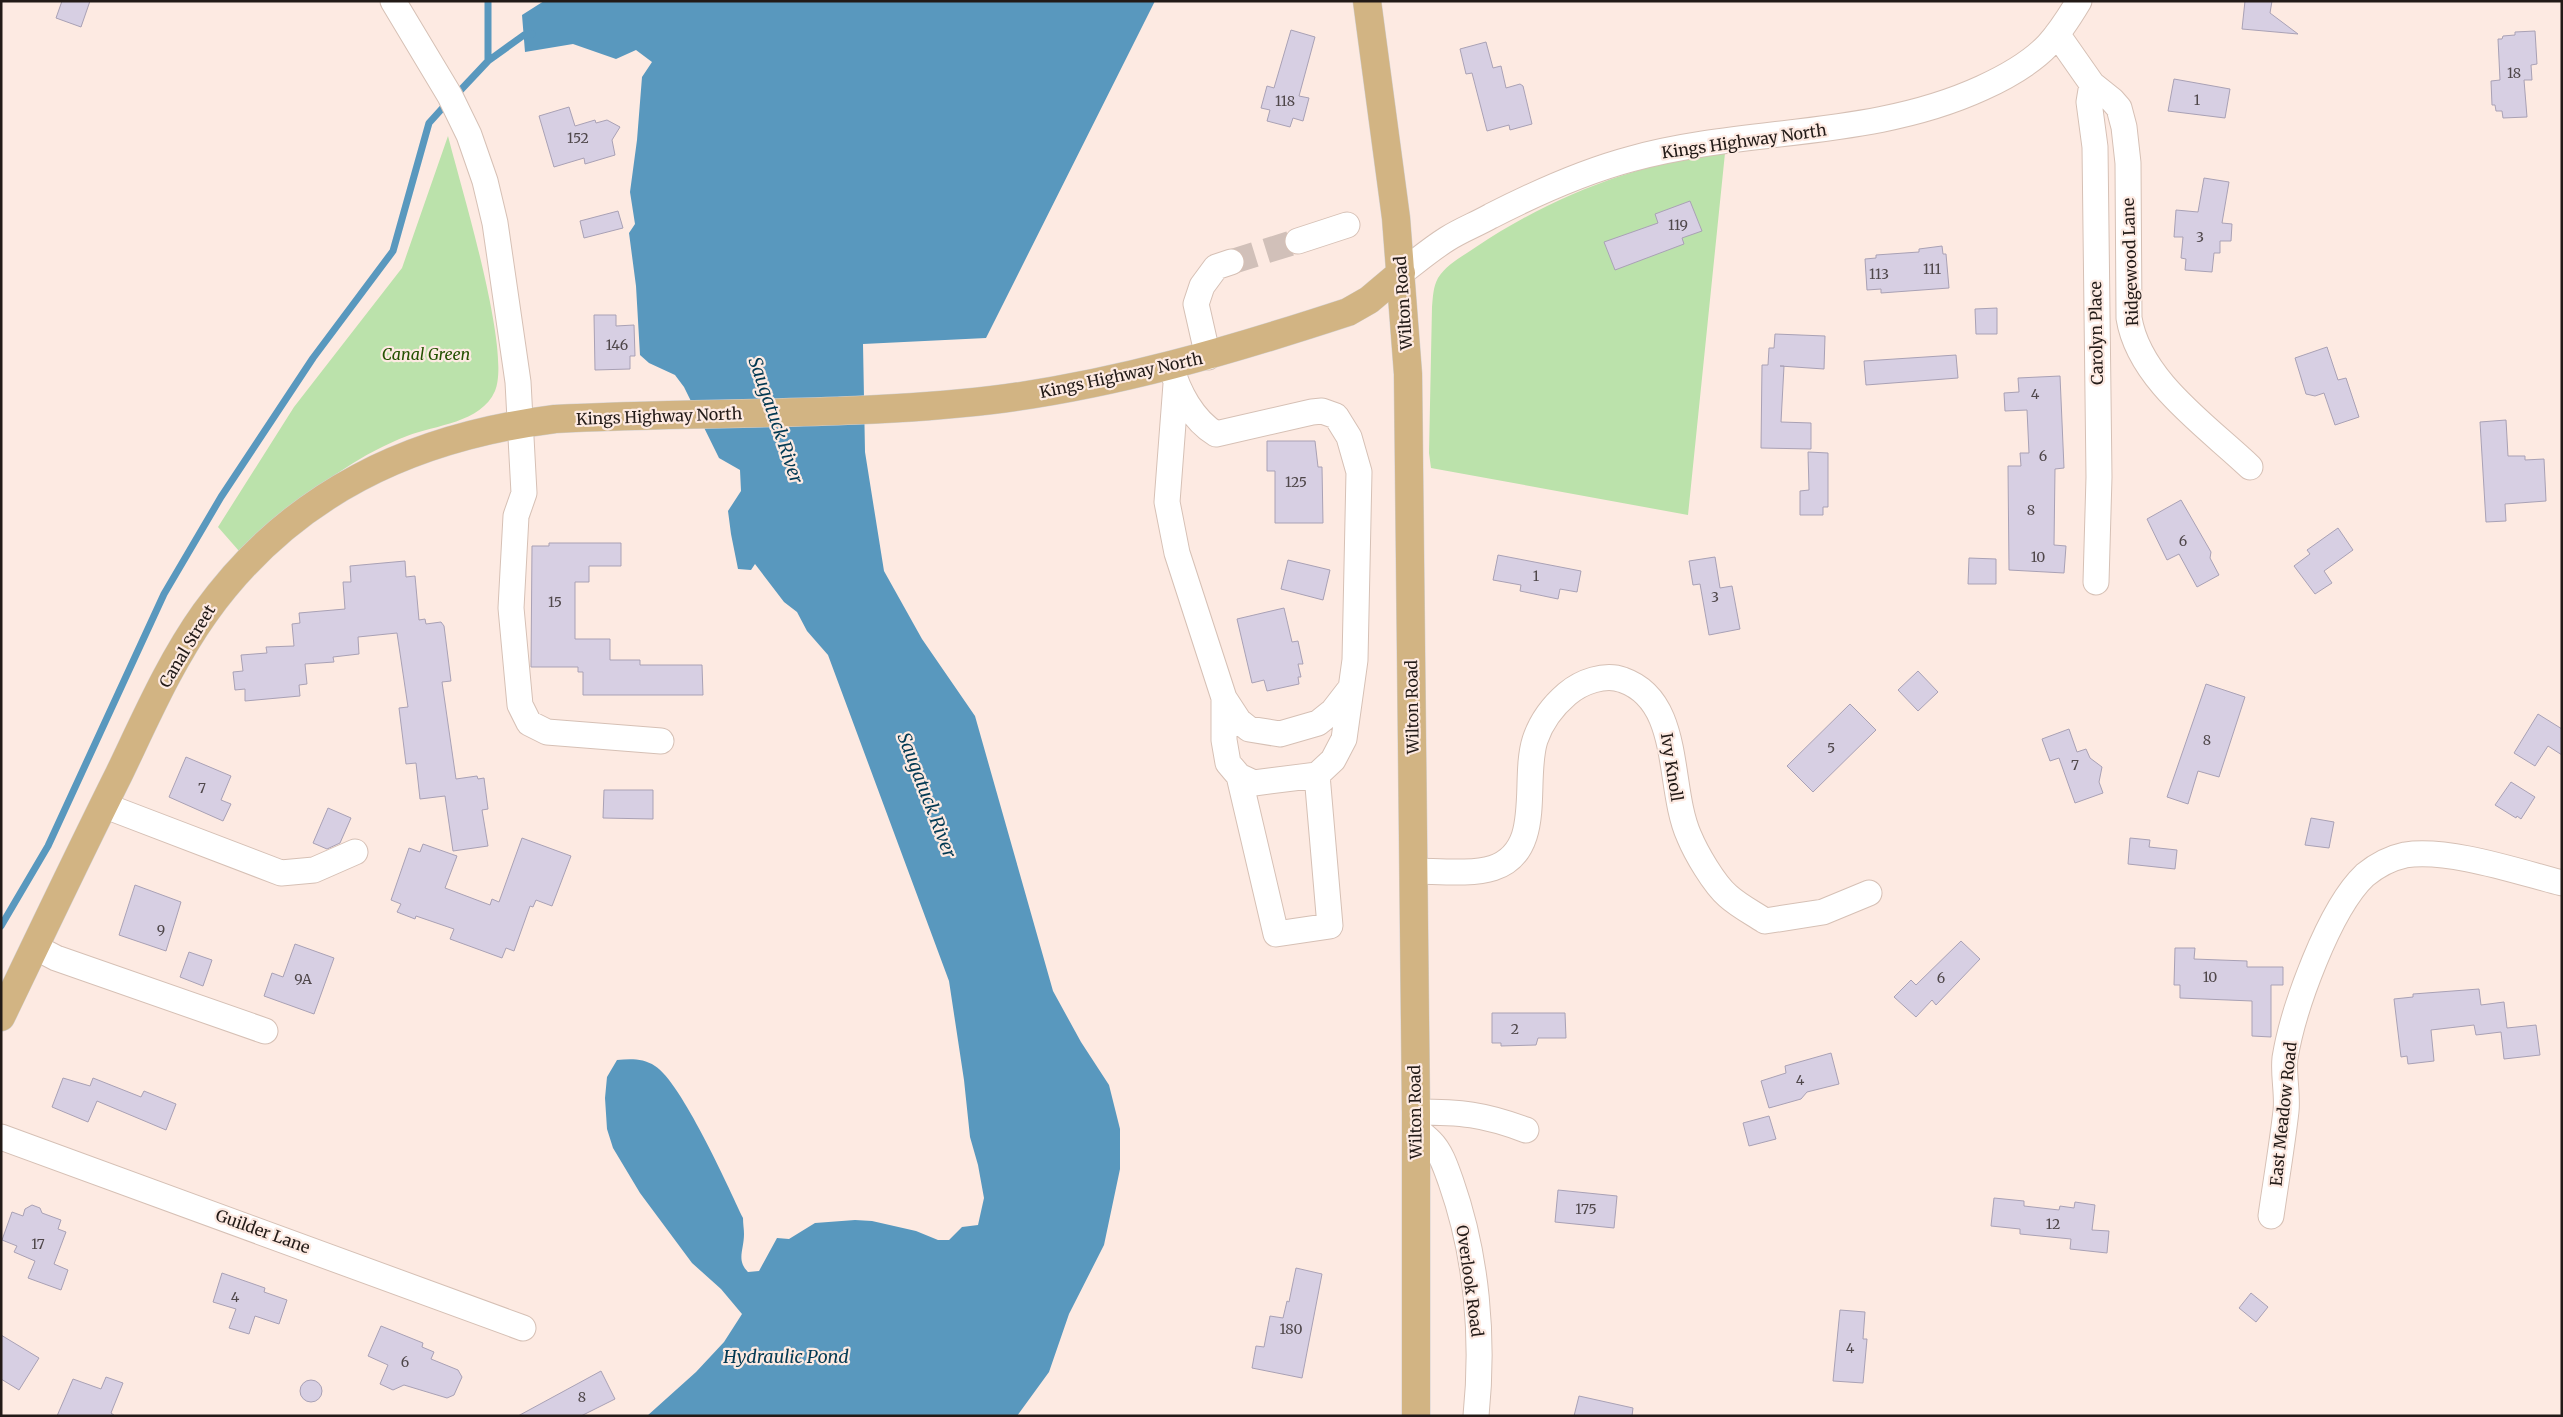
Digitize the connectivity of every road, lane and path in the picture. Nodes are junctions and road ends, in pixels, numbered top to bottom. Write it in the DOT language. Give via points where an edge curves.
graph roads {
  1 [pos="393,1"];
  2 [pos="1367,1"];
  3 [pos="2078,1"];
  4 [pos="2057,34"];
  5 [pos="2092,84"];
  6 [pos="1347,225"];
  7 [pos="1298,241"];
  8 [pos="1231,262"];
  9 [pos="1401,273"];
  10 [pos="1208,357"];
  11 [pos="1173,375"];
  12 [pos="520,424"];
  13 [pos="2250,467"];
  14 [pos="2096,582"];
  15 [pos="1350,689"];
  16 [pos="1224,698"];
  17 [pos="661,742"];
  18 [pos="1317,775"];
  19 [pos="1239,776"];
  20 [pos="103,805"];
  21 [pos="355,852"];
  22 [pos="1414,871"];
  23 [pos="2562,883"];
  24 [pos="1869,893"];
  25 [pos="35,947"];
  26 [pos="1,1017"];
  27 [pos="265,1032"];
  28 [pos="1416,1121"];
  29 [pos="1526,1130"];
  30 [pos="1,1136"];
  31 [pos="2271,1216"];
  32 [pos="523,1328"];
  33 [pos="1416,1416"];
  34 [pos="1476,1416"];
  1 -- 12 [label="street" via="466,129 483,172 495,223 514,342"];
  2 -- 9 [label="main road, Wilton Road"];
  3 -- 4 [label="street, Kings Highway North"];
  4 -- 5 [label="street, Ridgewood Lane"];
  4 -- 9 [label="street, Kings Highway North" via="2032,59 2007,75 1972,93 1933,106 1836,129 1663,151 1580,175 1448,238"];
  5 -- 13 [label="street, Ridgewood Lane" via="2119,108 2124,127 2128,162 2129,318 2136,343 2157,378"];
  5 -- 14 [label="street, Carolyn Place" via="2089,102 2095,148 2099,477"];
  6 -- 7 [label="street"];
  8 -- 10 [label="street" via="1216,267 1202,286 1196,304"];
  9 -- 10 [label="main road, Kings Highway North" via="1369,300 1348,312"];
  9 -- 22 [label="main road, Wilton Road" via="1408,374"];
  10 -- 11 [label="main road, Kings Highway North"];
  11 -- 12 [label="main road, Kings Highway North" via="957,403 878,409 570,418"];
  11 -- 15 [label="street" via="1202,426 1216,434 1312,412 1330,413 1344,426 1359,472 1355,660"];
  11 -- 16 [label="street" via="1166,502 1177,553"];
  12 -- 17 [label="street" via="524,493 516,516 511,608 520,705 529,723 547,732"];
  12 -- 20 [label="main road, Canal Street" via="452,439 390,461 321,501 260,551 219,595 186,643"];
  15 -- 16 [label="street" via="1318,723 1280,734 1249,729 1239,721"];
  15 -- 18 [label="street" via="1344,739 1333,760"];
  16 -- 19 [label="street" via="1224,740 1228,763"];
  18 -- 19 [label="street" via="1254,783"];
  18 -- 19 [label="street" via="1330,926 1276,934"];
  20 -- 21 [label="street" via="281,874 314,870"];
  20 -- 25 [label="main road, Canal Street"];
  22 -- 24 [label="street, Ivy Knoll" via="1490,868 1514,857 1523,840 1533,749 1543,722 1557,704 1580,685 1615,677 1632,683 1647,695 1661,714 1669,736 1679,810 1689,837 1727,895 1765,921 1823,912"];
  22 -- 28 [label="main road, Wilton Road"];
  23 -- 31 [label="street, East Meadow Road" via="2475,861 2419,854 2388,861 2355,887 2315,961 2291,1034 2285,1062 2286,1110"];
  25 -- 26 [label="main road, Canal Street"];
  25 -- 27 [label="street" via="56,958"];
  28 -- 29 [label="street" via="1461,1112"];
  28 -- 33 [label="main road, Wilton Road"];
  28 -- 34 [label="street, Overlook Road" via="1442,1159 1460,1208 1477,1316 1480,1372"];
  30 -- 32 [label="street, Guilder Lane"];
}
